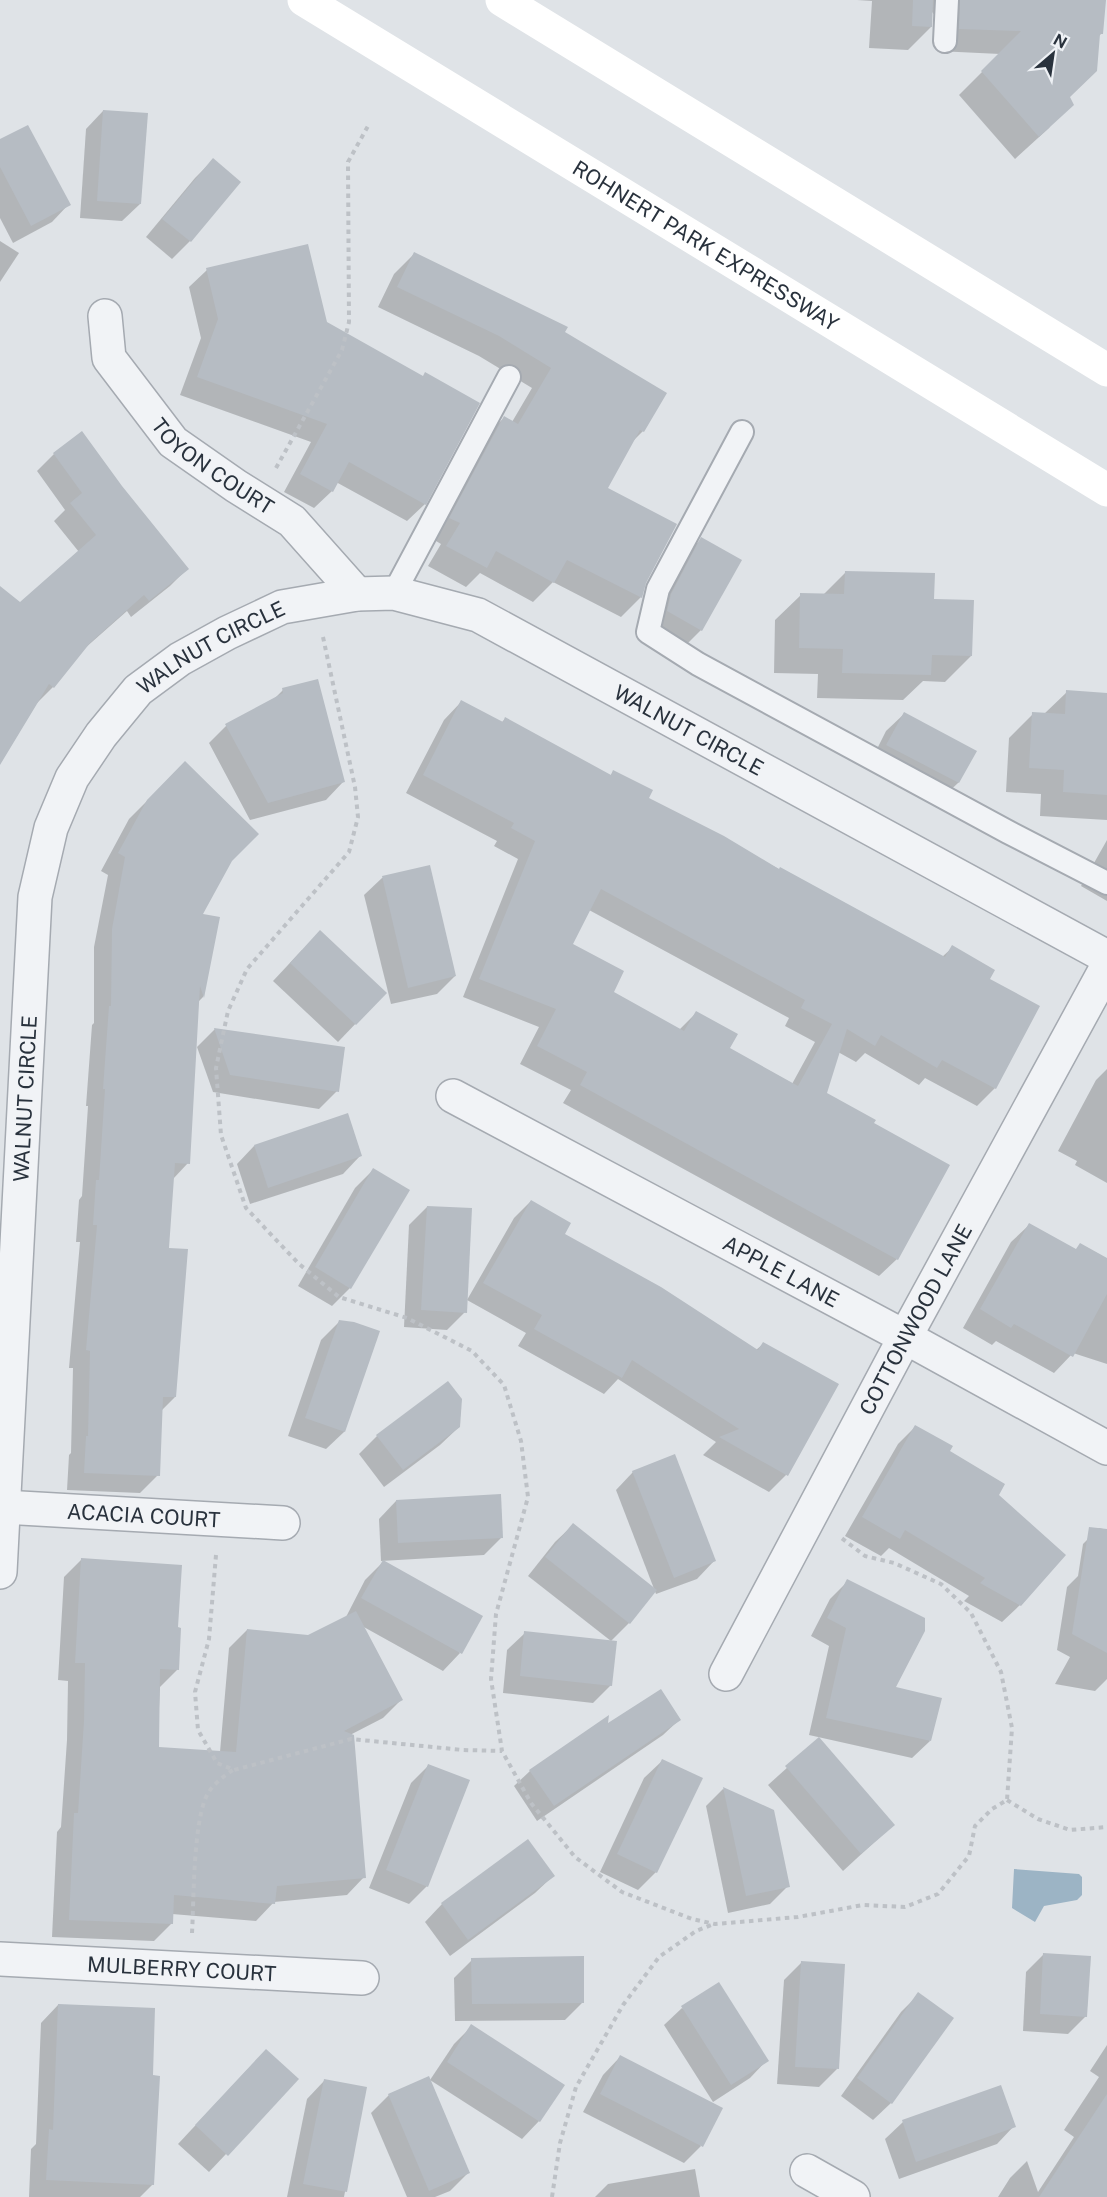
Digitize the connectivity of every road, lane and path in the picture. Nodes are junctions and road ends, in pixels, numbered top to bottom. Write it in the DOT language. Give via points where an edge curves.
graph roads {
  1 [pos="304,0"];
  2 [pos="502,0"];
  3 [pos="947,0"];
  4 [pos="945,41"];
  5 [pos="368,126"];
  6 [pos="105,316"];
  7 [pos="1107,370"];
  8 [pos="509,377"];
  9 [pos="742,432"];
  10 [pos="1107,490"];
  11 [pos="258,500"];
  12 [pos="394,593"];
  13 [pos="357,594"];
  14 [pos="316,601"];
  15 [pos="1107,883"];
  16 [pos="1107,957"];
  17 [pos="1107,968"];
  18 [pos="453,1096"];
  19 [pos="905,1337"];
  20 [pos="1107,1448"];
  21 [pos="3,1507"];
  22 [pos="811,1514"];
  23 [pos="219,1519"];
  24 [pos="284,1523"];
  25 [pos="0,1572"];
  26 [pos="726,1674"];
  27 [pos="502,1751"];
  28 [pos="234,1770"];
  29 [pos="1007,1800"];
  30 [pos="1107,1827"];
  31 [pos="715,1924"];
  32 [pos="0,1959"];
  33 [pos="190,1969"];
  34 [pos="362,1978"];
  35 [pos="807,2171"];
  36 [pos="552,2197"];
  37 [pos="853,2197"];
  1 -- 10 [label="main road, ROHNERT PARK EXPRESSWAY"];
  2 -- 7 [label="main road"];
  3 -- 4 [label="lane"];
  5 -- 11 [label="path" via="348,162 349,322 342,350"];
  6 -- 11 [label="street, TOYON COURT" via="109,358 172,442"];
  8 -- 12 [label="lane"];
  9 -- 15 [label="lane" via="658,589 648,632 698,664"];
  11 -- 13 [label="street, TOYON COURT" via="292,521"];
  12 -- 13 [label="street, WALNUT CIRCLE"];
  12 -- 16 [label="street, WALNUT CIRCLE" via="478,615"];
  13 -- 14 [label="street, WALNUT CIRCLE"];
  14 -- 21 [label="street, WALNUT CIRCLE" via="282,607 227,633 180,659 138,690 72,778 51,828 35,897"];
  14 -- 27 [label="path" via="358,817 349,852 247,969 228,1011 216,1068 221,1135 246,1208 298,1263 339,1297 407,1318 472,1351 504,1385 521,1441 528,1497 496,1614 491,1678"];
  17 -- 19 [label="street, COTTONWOOD LANE"];
  18 -- 19 [label="street, APPLE LANE"];
  19 -- 20 [label="street, APPLE LANE"];
  19 -- 22 [label="street, COTTONWOOD LANE"];
  21 -- 23 [label="street, ACACIA COURT"];
  21 -- 25 [label="street, WALNUT CIRCLE"];
  22 -- 26 [label="street, COTTONWOOD LANE"];
  22 -- 29 [label="path" via="865,1556 894,1563 941,1584 971,1613 1001,1672 1012,1728"];
  23 -- 24 [label="street, ACACIA COURT"];
  23 -- 28 [label="path" via="209,1639 195,1692 198,1730 217,1763"];
  27 -- 28 [label="path" via="351,1739"];
  27 -- 31 [label="path" via="531,1803 575,1857 622,1892"];
  28 -- 33 [label="path" via="207,1795 198,1828"];
  29 -- 30 [label="path" via="1038,1819 1070,1830"];
  29 -- 31 [label="path" via="975,1826 969,1856 938,1894 905,1907 863,1905 798,1917"];
  31 -- 36 [label="path" via="696,1931 659,1957 623,2005 576,2087 560,2143"];
  32 -- 33 [label="street, MULBERRY COURT"];
  33 -- 34 [label="street, MULBERRY COURT"];
  35 -- 37 [label="street"];
}
